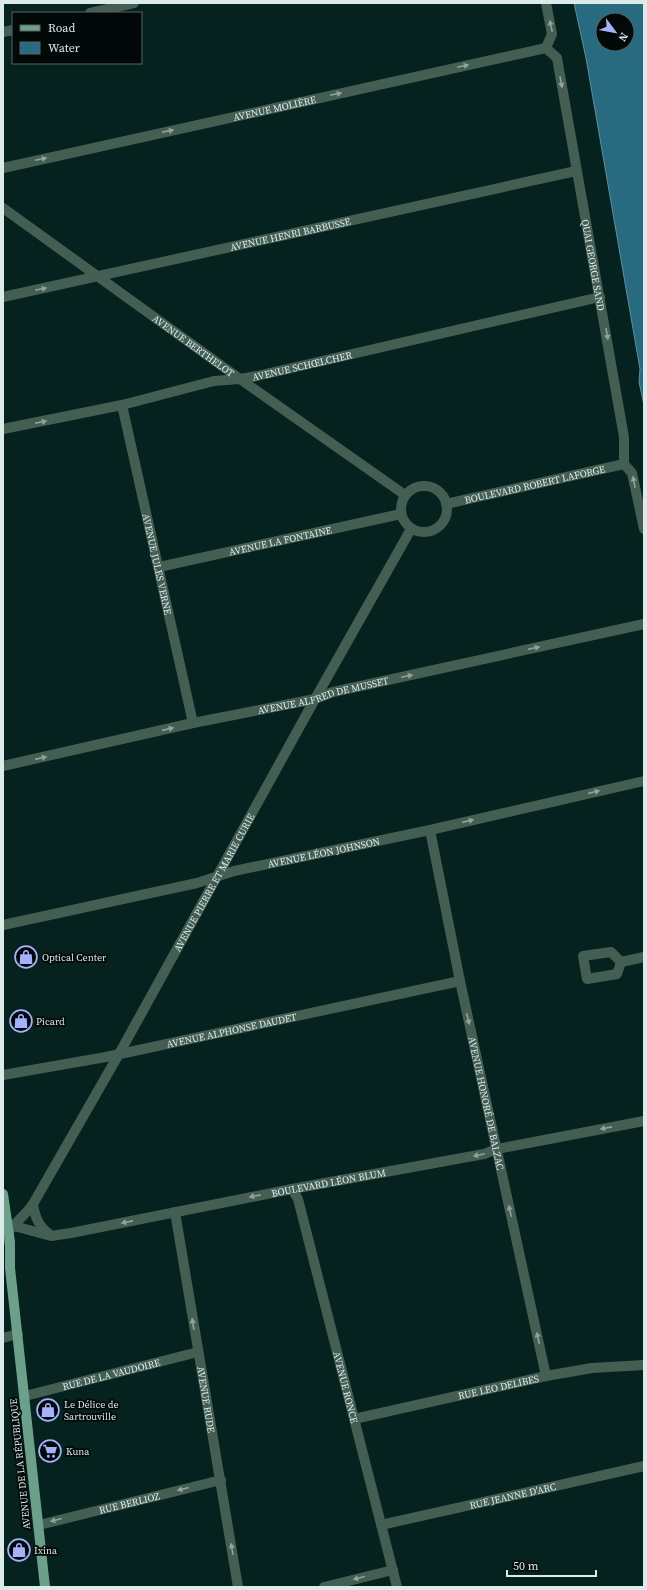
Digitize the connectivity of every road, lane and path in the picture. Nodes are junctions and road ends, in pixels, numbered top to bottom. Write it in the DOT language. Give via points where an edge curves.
graph roads {
  1 [pos="134,3"];
  2 [pos="546,3"];
  3 [pos="94,12"];
  4 [pos="546,48"];
  5 [pos="3,168"];
  6 [pos="576,171"];
  7 [pos="3,208"];
  8 [pos="99,276"];
  9 [pos="3,297"];
  10 [pos="600,297"];
  11 [pos="240,379"];
  12 [pos="122,405"];
  13 [pos="3,429"];
  14 [pos="624,464"];
  15 [pos="406,495"];
  16 [pos="446,504"];
  17 [pos="401,514"];
  18 [pos="412,529"];
  19 [pos="644,529"];
  20 [pos="159,568"];
  21 [pos="644,624"];
  22 [pos="315,699"];
  23 [pos="193,723"];
  24 [pos="3,766"];
  25 [pos="644,781"];
  26 [pos="430,830"];
  27 [pos="216,877"];
  28 [pos="3,925"];
  29 [pos="644,957"];
  30 [pos="621,962"];
  31 [pos="460,981"];
  32 [pos="119,1054"];
  33 [pos="3,1075"];
  34 [pos="644,1121"];
  35 [pos="497,1148"];
  36 [pos="292,1189"];
  37 [pos="3,1194"];
  38 [pos="34,1204"];
  39 [pos="175,1212"];
  40 [pos="11,1227"];
  41 [pos="51,1236"];
  42 [pos="5,1242"];
  43 [pos="18,1334"];
  44 [pos="3,1338"];
  45 [pos="198,1352"];
  46 [pos="644,1365"];
  47 [pos="546,1376"];
  48 [pos="25,1396"];
  49 [pos="354,1419"];
  50 [pos="644,1466"];
  51 [pos="221,1480"];
  52 [pos="39,1525"];
  53 [pos="381,1525"];
  54 [pos="393,1570"];
  55 [pos="46,1587"];
  56 [pos="238,1587"];
  57 [pos="324,1587"];
  58 [pos="397,1587"];
  1 -- 3 [label="street"];
  4 -- 2 [label="street, one-way" via="552,34"];
  5 -- 4 [label="street, AVENUE MOLIÈRE, one-way"];
  4 -- 6 [label="street, QUAI GEORGE SAND, one-way" via="557,58"];
  6 -- 8 [label="street, AVENUE HENRI BARBUSSE"];
  6 -- 10 [label="street, QUAI GEORGE SAND"];
  7 -- 8 [label="street, AVENUE BERTHELOT"];
  9 -- 8 [label="street, AVENUE HENRI BARBUSSE, one-way"];
  8 -- 11 [label="street, AVENUE BERTHELOT"];
  10 -- 11 [label="street, AVENUE SCHŒLCHER"];
  10 -- 14 [label="street, QUAI GEORGE SAND, one-way" via="624,437"];
  11 -- 12 [label="street, AVENUE SCHŒLCHER" via="214,381"];
  11 -- 15 [label="street, AVENUE BERTHELOT"];
  13 -- 12 [label="street, AVENUE SCHŒLCHER, one-way"];
  12 -- 20 [label="street, AVENUE JULES VERNE"];
  14 -- 16 [label="street, BOULEVARD ROBERT LAFORGE"];
  19 -- 14 [label="street, QUAI GEORGE SAND, one-way" via="632,473"];
  15 -- 16 [label="street" via="419,486 430,487 443,496"];
  15 -- 17 [label="street" via="402,501"];
  16 -- 18 [label="street" via="444,520 436,529 426,532"];
  17 -- 18 [label="street"];
  17 -- 20 [label="street, AVENUE LA FONTAINE"];
  18 -- 22 [label="street, AVENUE PIERRE ET MARIE CURIE"];
  20 -- 23 [label="street, AVENUE JULES VERNE"];
  22 -- 21 [label="street, AVENUE ALFRED DE MUSSET, one-way" via="333,692"];
  22 -- 23 [label="street, AVENUE ALFRED DE MUSSET"];
  22 -- 27 [label="street, AVENUE PIERRE ET MARIE CURIE"];
  24 -- 23 [label="street, AVENUE ALFRED DE MUSSET, one-way"];
  26 -- 25 [label="street, AVENUE LÉON JOHNSON, one-way"];
  26 -- 27 [label="street, AVENUE LÉON JOHNSON"];
  26 -- 31 [label="street, AVENUE HONORÉ DE BALZAC"];
  27 -- 28 [label="street, AVENUE LÉON JOHNSON"];
  27 -- 32 [label="street, AVENUE PIERRE ET MARIE CURIE"];
  29 -- 30 [label="street"];
  31 -- 32 [label="street, AVENUE ALPHONSE DAUDET"];
  31 -- 35 [label="street, AVENUE HONORÉ DE BALZAC, one-way"];
  32 -- 33 [label="street, AVENUE ALPHONSE DAUDET"];
  32 -- 38 [label="street, AVENUE PIERRE ET MARIE CURIE"];
  34 -- 35 [label="street, BOULEVARD LÉON BLUM, one-way"];
  35 -- 36 [label="street, BOULEVARD LÉON BLUM, one-way" via="484,1154"];
  47 -- 35 [label="street, AVENUE HONORÉ DE BALZAC, one-way"];
  36 -- 39 [label="street, BOULEVARD LÉON BLUM, one-way"];
  36 -- 49 [label="street, AVENUE RONCE" via="298,1199"];
  37 -- 40 [label="main road, AVENUE DE LA RÉPUBLIQUE"];
  38 -- 40 [label="street, AVENUE PIERRE ET MARIE CURIE"];
  38 -- 41 [label="street" via="34,1213 39,1224"];
  39 -- 41 [label="street, BOULEVARD LÉON BLUM, one-way"];
  45 -- 39 [label="street, AVENUE RUDE, one-way"];
  40 -- 41 [label="street, BOULEVARD LÉON BLUM"];
  40 -- 42 [label="main road, AVENUE DE LA RÉPUBLIQUE"];
  42 -- 43 [label="main road, AVENUE DE LA RÉPUBLIQUE"];
  43 -- 44 [label="street"];
  43 -- 48 [label="main road, AVENUE DE LA RÉPUBLIQUE"];
  45 -- 48 [label="street, RUE DE LA VAUDOIRE"];
  45 -- 51 [label="street, AVENUE RUDE"];
  46 -- 47 [label="street, RUE LEO DELIBES" via="592,1368"];
  47 -- 49 [label="street, RUE LEO DELIBES"];
  48 -- 52 [label="main road, AVENUE DE LA RÉPUBLIQUE"];
  49 -- 53 [label="street, AVENUE RONCE"];
  50 -- 53 [label="street, RUE JEANNE D'ARC"];
  51 -- 52 [label="street, RUE BERLIOZ, one-way"];
  56 -- 51 [label="street, AVENUE RUDE, one-way"];
  52 -- 55 [label="main road, AVENUE DE LA RÉPUBLIQUE"];
  53 -- 54 [label="street, AVENUE RONCE"];
  54 -- 57 [label="street, one-way"];
  54 -- 58 [label="street, AVENUE RONCE"];
}
